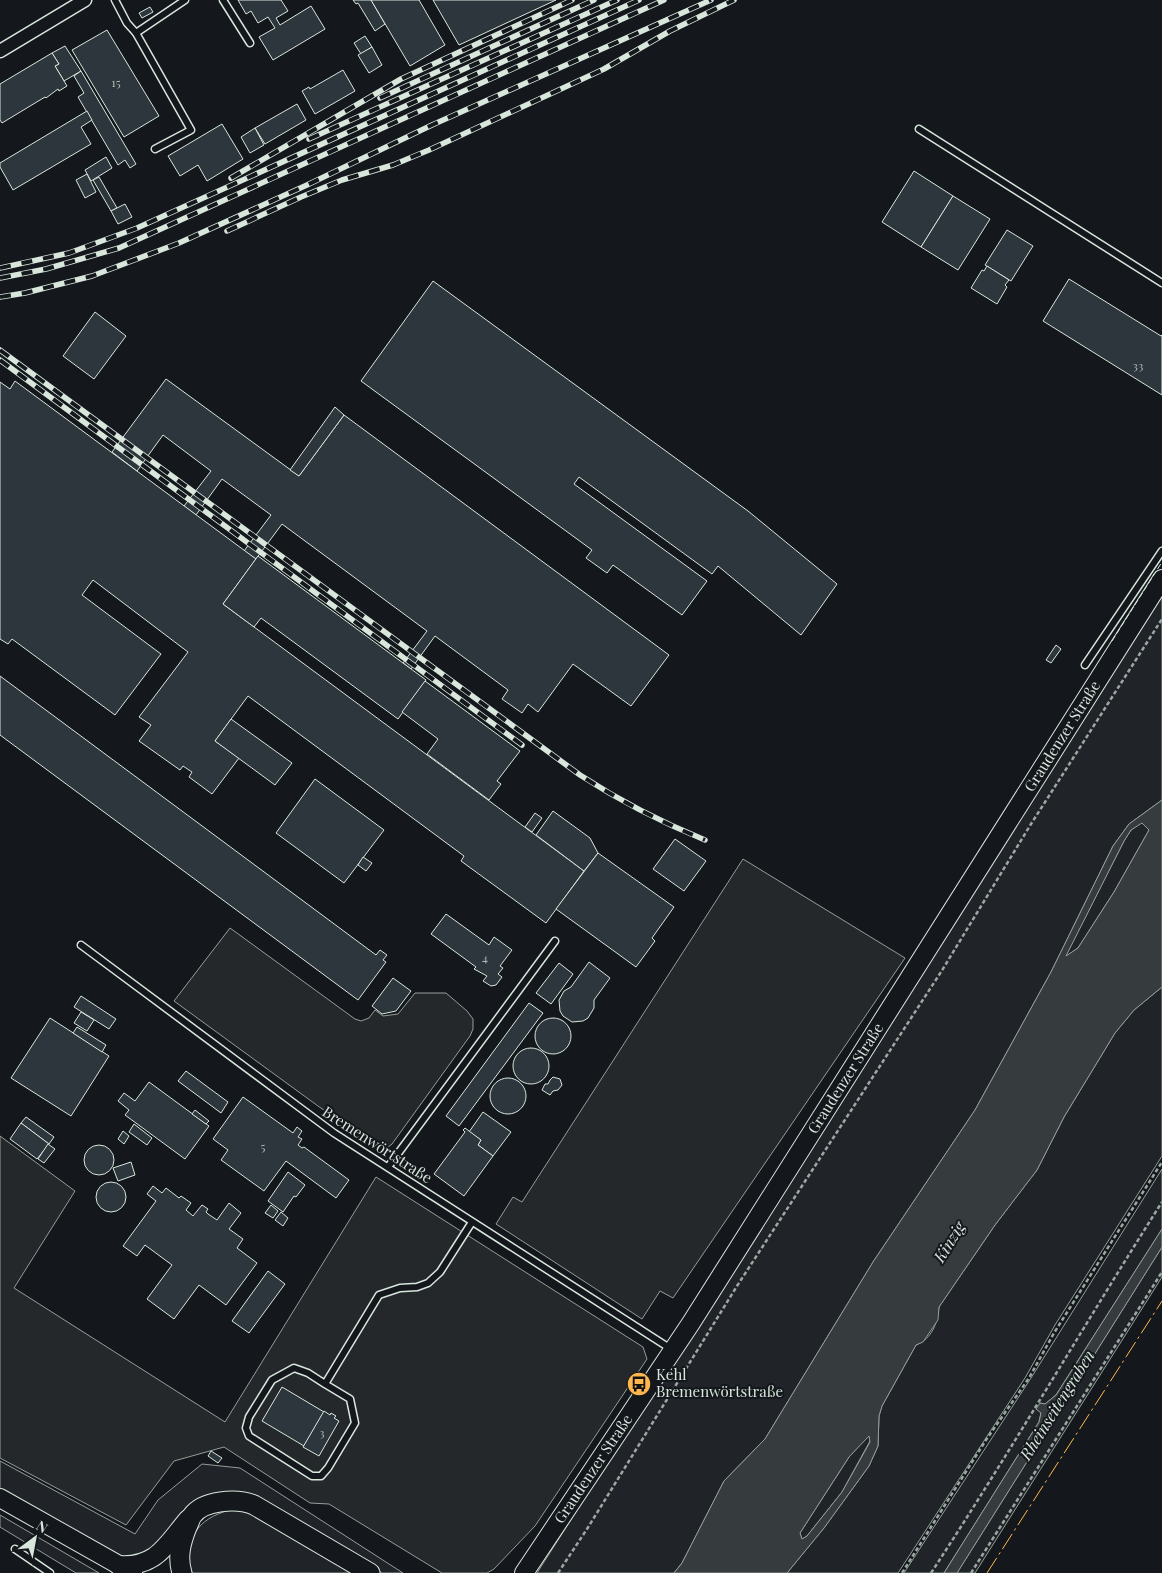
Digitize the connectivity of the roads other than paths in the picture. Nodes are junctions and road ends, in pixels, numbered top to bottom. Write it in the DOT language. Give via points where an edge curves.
graph roads {
  1 [pos="86,0"];
  2 [pos="115,0"];
  3 [pos="185,0"];
  4 [pos="224,0"];
  5 [pos="136,33"];
  6 [pos="250,43"];
  7 [pos="0,51"];
  8 [pos="919,129"];
  9 [pos="155,149"];
  10 [pos="1162,283"];
  11 [pos="1162,551"];
  12 [pos="1162,579"];
  13 [pos="1085,665"];
  14 [pos="555,941"];
  15 [pos="80,945"];
  16 [pos="388,1168"];
  17 [pos="472,1222"];
  18 [pos="672,1350"];
  19 [pos="326,1384"];
  20 [pos="0,1498"];
  21 [pos="192,1515"];
  22 [pos="542,1545"];
  23 [pos="15,1550"];
  24 [pos="118,1567"];
  25 [pos="50,1573"];
  26 [pos="182,1573"];
  27 [pos="370,1573"];
  28 [pos="510,1573"];
  29 [pos="524,1573"];
  1 -- 7 [label="street"];
  2 -- 5 [label="lane"];
  3 -- 5 [label="lane"];
  4 -- 6 [label="lane"];
  5 -- 9 [label="lane" via="191,130"];
  8 -- 10 [label="lane"];
  11 -- 13 [label="lane"];
  12 -- 18 [label="street, Graudenzer Straße"];
  14 -- 16 [label="lane"];
  15 -- 16 [label="lane, Bremenwörtstraße" via="295,1106"];
  16 -- 17 [label="lane, Bremenwörtstraße"];
  17 -- 18 [label="lane, Bremenwörtstraße"];
  17 -- 19 [label="lane" via="440,1272 428,1283 378,1295"];
  18 -- 22 [label="street, Graudenzer Straße"];
  19 -- 19 [label="lane" via="350,1399 354,1423 328,1468 321,1476 312,1476 249,1436 246,1428 249,1417 272,1380 294,1368"];
  20 -- 24 [label="street"];
  21 -- 24 [label="street" via="157,1556 138,1565"];
  21 -- 26 [label="main road" via="180,1548"];
  21 -- 27 [label="main road" via="223,1501 248,1502"];
  22 -- 28 [label="street"];
  22 -- 29 [label="street, Graudenzer Straße"];
  23 -- 25 [label="lane"];
}
